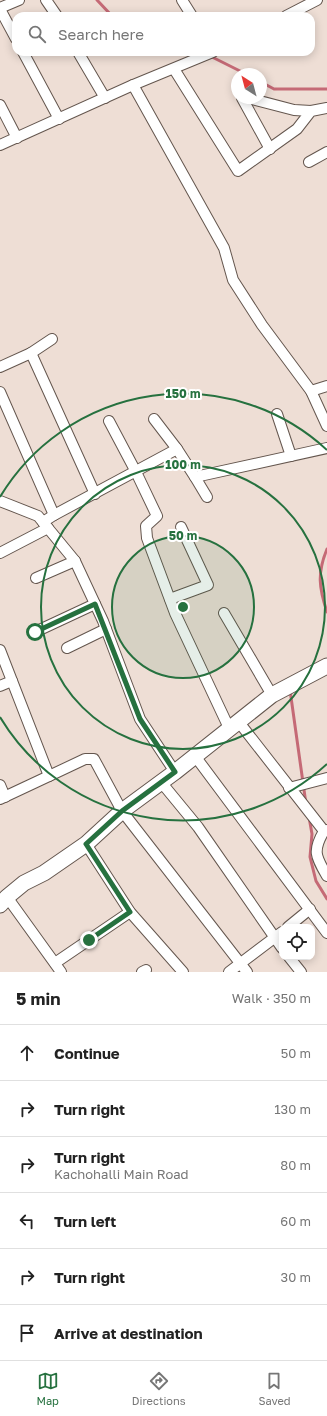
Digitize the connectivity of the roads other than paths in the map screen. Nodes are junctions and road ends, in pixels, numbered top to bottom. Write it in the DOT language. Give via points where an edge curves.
graph roads {
  1 [pos="19,0"];
  2 [pos="46,0"];
  3 [pos="182,0"];
  4 [pos="317,0"];
  5 [pos="0,9"];
  6 [pos="54,12"];
  7 [pos="190,12"];
  8 [pos="294,12"];
  9 [pos="12,32"];
  10 [pos="25,56"];
  11 [pos="80,56"];
  12 [pos="202,56"];
  13 [pos="174,69"];
  14 [pos="133,85"];
  15 [pos="105,98"];
  16 [pos="267,103"];
  17 [pos="245,104"];
  18 [pos="0,105"];
  19 [pos="327,108"];
  20 [pos="311,111"];
  21 [pos="59,119"];
  22 [pos="17,138"];
  23 [pos="0,145"];
  24 [pos="270,149"];
  25 [pos="327,152"];
  26 [pos="309,162"];
  27 [pos="52,339"];
  28 [pos="31,353"];
  29 [pos="0,367"];
  30 [pos="327,386"];
  31 [pos="0,392"];
  32 [pos="311,392"];
  33 [pos="277,414"];
  34 [pos="154,419"];
  35 [pos="109,421"];
  36 [pos="327,426"];
  37 [pos="327,448"];
  38 [pos="177,450"];
  39 [pos="291,456"];
  40 [pos="136,472"];
  41 [pos="195,477"];
  42 [pos="95,494"];
  43 [pos="207,497"];
  44 [pos="0,501"];
  45 [pos="54,515"];
  46 [pos="46,525"];
  47 [pos="181,527"];
  48 [pos="0,553"];
  49 [pos="75,561"];
  50 [pos="36,578"];
  51 [pos="170,599"];
  52 [pos="95,604"];
  53 [pos="224,612"];
  54 [pos="106,629"];
  55 [pos="35,632"];
  56 [pos="67,648"];
  57 [pos="0,650"];
  58 [pos="327,666"];
  59 [pos="12,681"];
  60 [pos="0,686"];
  61 [pos="272,695"];
  62 [pos="234,724"];
  63 [pos="195,756"];
  64 [pos="175,772"];
  65 [pos="49,776"];
  66 [pos="327,778"];
  67 [pos="161,782"];
  68 [pos="0,785"];
  69 [pos="290,788"];
  70 [pos="3,798"];
  71 [pos="122,811"];
  72 [pos="326,831"];
  73 [pos="86,844"];
  74 [pos="327,876"];
  75 [pos="4,901"];
  76 [pos="310,909"];
  77 [pos="130,912"];
  78 [pos="292,924"];
  79 [pos="327,933"];
  80 [pos="278,935"];
  81 [pos="291,960"];
  82 [pos="54,963"];
  83 [pos="244,968"];
  84 [pos="61,972"];
  85 [pos="183,972"];
  86 [pos="229,972"];
  87 [pos="300,972"];
  1 -- 5 [label="street"];
  2 -- 6 [label="street"];
  3 -- 7 [label="street"];
  4 -- 8 [label="street"];
  5 -- 9 [label="street"];
  10 -- 21 [label="street"];
  11 -- 15 [label="street"];
  12 -- 13 [label="street"];
  13 -- 14 [label="street"];
  13 -- 24 [label="street" via="238,171"];
  14 -- 15 [label="street"];
  14 -- 32 [label="street" via="224,248 233,280"];
  15 -- 21 [label="street"];
  16 -- 20 [label="street" via="294,110"];
  17 -- 24 [label="street"];
  18 -- 22 [label="street"];
  19 -- 20 [label="street"];
  20 -- 24 [label="street" via="297,129"];
  21 -- 22 [label="street"];
  22 -- 23 [label="street"];
  25 -- 26 [label="street"];
  27 -- 28 [label="street"];
  28 -- 29 [label="street"];
  28 -- 42 [label="street"];
  30 -- 32 [label="street"];
  31 -- 45 [label="street"];
  32 -- 36 [label="street"];
  33 -- 39 [label="street"];
  34 -- 38 [label="street"];
  35 -- 40 [label="street"];
  37 -- 39 [label="street"];
  38 -- 40 [label="street"];
  38 -- 41 [label="street"];
  39 -- 41 [label="street"];
  40 -- 42 [label="street"];
  40 -- 51 [label="street" via="157,516 146,526 146,538"];
  41 -- 43 [label="street"];
  42 -- 45 [label="street"];
  44 -- 46 [label="street" via="38,516"];
  45 -- 46 [label="street"];
  46 -- 48 [label="street"];
  46 -- 49 [label="street"];
  47 -- 51 [label="street" via="208,585"];
  49 -- 50 [label="street"];
  49 -- 52 [label="street"];
  51 -- 62 [label="street"];
  52 -- 54 [label="street"];
  52 -- 55 [label="street"];
  53 -- 61 [label="street"];
  54 -- 56 [label="street"];
  54 -- 64 [label="street" via="140,719"];
  57 -- 59 [label="street"];
  58 -- 61 [label="street"];
  59 -- 60 [label="street"];
  59 -- 65 [label="street"];
  61 -- 62 [label="street"];
  62 -- 63 [label="street"];
  62 -- 69 [label="street"];
  63 -- 64 [label="street"];
  63 -- 76 [label="street"];
  64 -- 67 [label="street"];
  65 -- 70 [label="street"];
  65 -- 71 [label="street" via="85,759 94,759"];
  66 -- 69 [label="street"];
  67 -- 71 [label="street"];
  67 -- 80 [label="street" via="198,827"];
  68 -- 70 [label="street"];
  69 -- 72 [label="street"];
  71 -- 73 [label="street"];
  71 -- 83 [label="street"];
  72 -- 74 [label="street" via="316,844 316,855"];
  73 -- 75 [label="street" via="44,873 24,883"];
  73 -- 77 [label="street"];
  75 -- 82 [label="street"];
  76 -- 78 [label="street"];
  76 -- 79 [label="street"];
  77 -- 82 [label="street"];
  77 -- 85 [label="street"];
  80 -- 83 [label="street"];
  81 -- 87 [label="street"];
  82 -- 84 [label="street"];
  83 -- 86 [label="street"];
}
